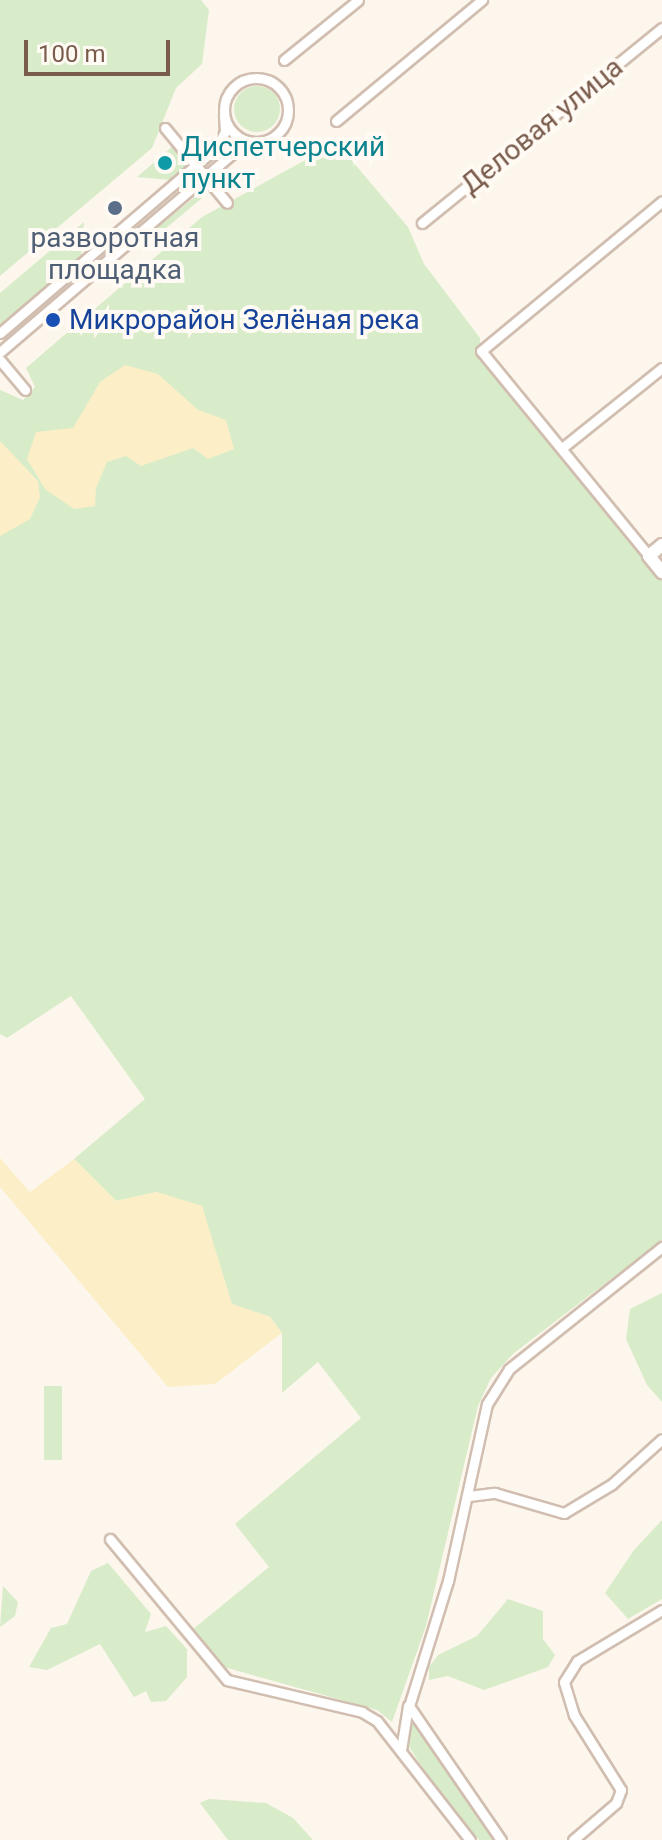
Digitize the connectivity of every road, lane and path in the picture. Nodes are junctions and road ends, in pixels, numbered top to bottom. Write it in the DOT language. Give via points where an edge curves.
graph roads {
  1 [pos="358,0"];
  2 [pos="482,0"];
  3 [pos="662,28"];
  4 [pos="284,60"];
  5 [pos="224,115"];
  6 [pos="336,121"];
  7 [pos="165,128"];
  8 [pos="247,141"];
  9 [pos="196,166"];
  10 [pos="205,177"];
  11 [pos="662,201"];
  12 [pos="227,203"];
  13 [pos="422,223"];
  14 [pos="0,333"];
  15 [pos="0,352"];
  16 [pos="0,360"];
  17 [pos="662,368"];
  18 [pos="25,390"];
  19 [pos="562,448"];
  20 [pos="662,545"];
  21 [pos="649,556"];
  22 [pos="662,572"];
  23 [pos="662,1247"];
  24 [pos="662,1439"];
  25 [pos="469,1496"];
  26 [pos="110,1539"];
  27 [pos="662,1610"];
  28 [pos="409,1706"];
  29 [pos="401,1750"];
  30 [pos="470,1840"];
  31 [pos="501,1840"];
  32 [pos="573,1840"];
  1 -- 4 [label="street"];
  2 -- 6 [label="street"];
  3 -- 13 [label="street, Деловая улица"];
  5 -- 8 [label="street" via="231,130"];
  5 -- 8 [label="street" via="227,97 242,81 260,78 282,92 288,108 284,126 272,138"];
  5 -- 9 [label="street" via="223,137"];
  7 -- 9 [label="street"];
  8 -- 10 [label="street"];
  9 -- 10 [label="street"];
  9 -- 14 [label="street"];
  10 -- 12 [label="street"];
  10 -- 15 [label="street"];
  11 -- 19 [label="street" via="481,351"];
  16 -- 18 [label="street"];
  17 -- 19 [label="street"];
  19 -- 21 [label="street"];
  20 -- 21 [label="street"];
  21 -- 22 [label="street"];
  23 -- 25 [label="street" via="499,1380 487,1404"];
  24 -- 25 [label="street" via="612,1484 564,1513 495,1493"];
  25 -- 28 [label="street"];
  26 -- 29 [label="street" via="227,1680 362,1712"];
  27 -- 32 [label="street" via="577,1661 564,1682 574,1715 617,1781 620,1797"];
  28 -- 29 [label="street"];
  28 -- 31 [label="street"];
  29 -- 30 [label="street"];
}
